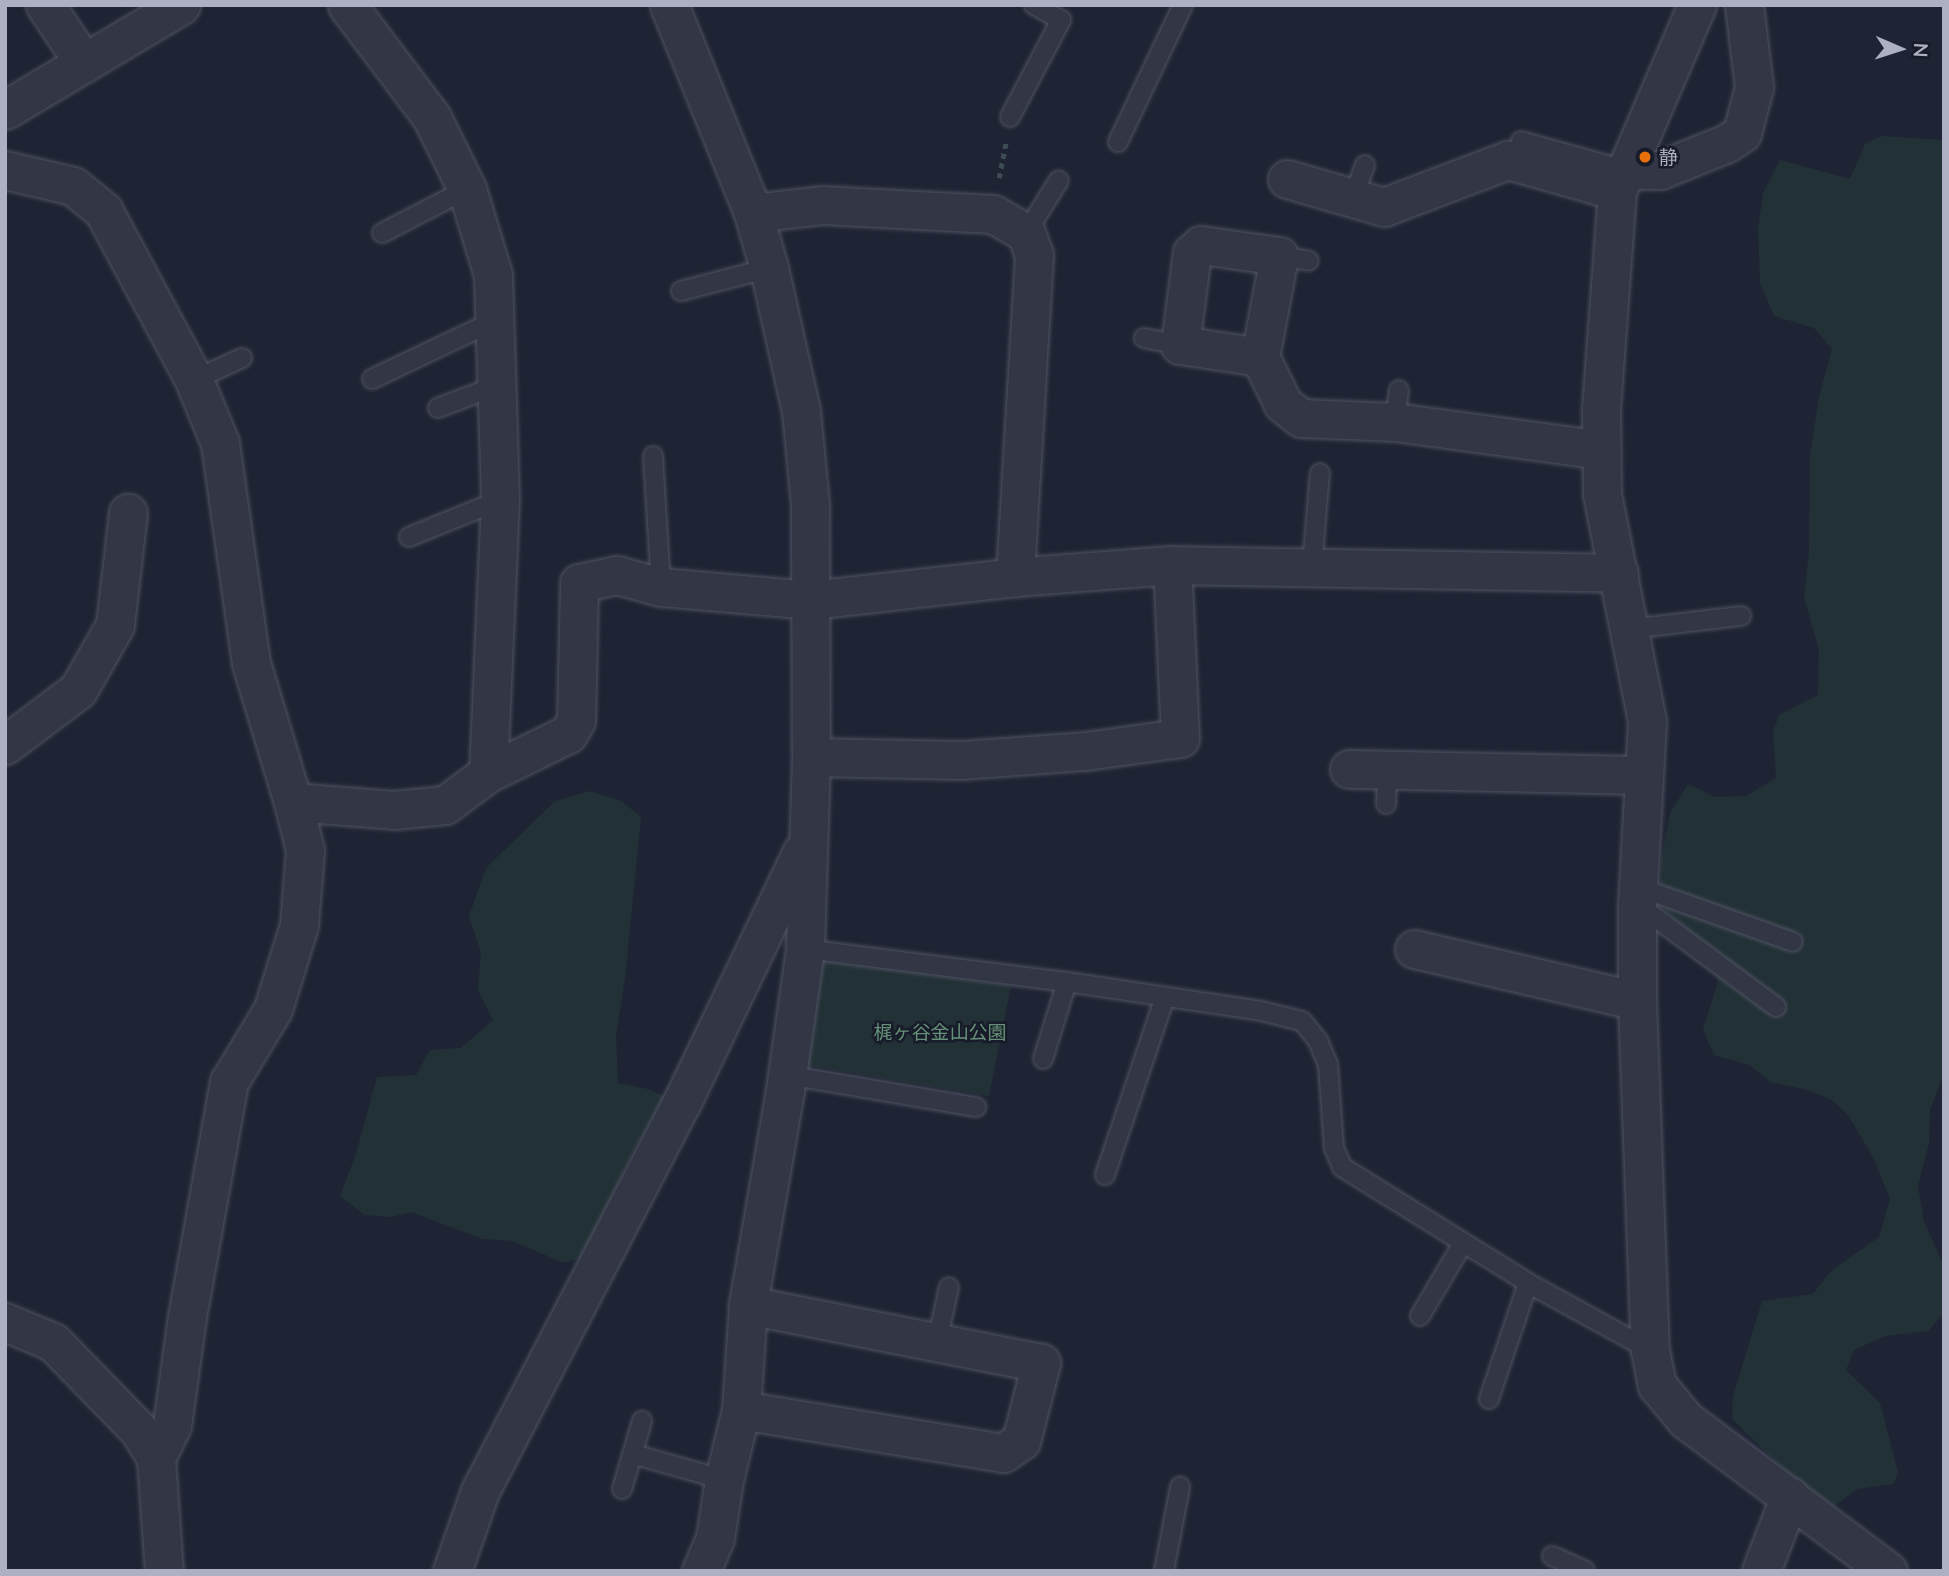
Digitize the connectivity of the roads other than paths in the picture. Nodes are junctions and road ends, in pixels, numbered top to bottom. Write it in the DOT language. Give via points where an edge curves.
graph roads {
  1 [pos="45,5"];
  2 [pos="181,5"];
  3 [pos="347,5"];
  4 [pos="669,5"];
  5 [pos="1034,5"];
  6 [pos="1183,5"];
  7 [pos="1697,5"];
  8 [pos="1744,5"];
  9 [pos="85,63"];
  10 [pos="5,110"];
  11 [pos="1010,117"];
  12 [pos="1521,141"];
  13 [pos="1118,142"];
  14 [pos="5,170"];
  15 [pos="1287,179"];
  16 [pos="1059,180"];
  17 [pos="1621,181"];
  18 [pos="467,189"];
  19 [pos="753,213"];
  20 [pos="382,233"];
  21 [pos="1026,233"];
  22 [pos="769,268"];
  23 [pos="681,291"];
  24 [pos="496,320"];
  25 [pos="1144,338"];
  26 [pos="1180,345"];
  27 [pos="1261,357"];
  28 [pos="242,358"];
  29 [pos="372,379"];
  30 [pos="194,380"];
  31 [pos="498,385"];
  32 [pos="438,408"];
  33 [pos="1601,450"];
  34 [pos="653,456"];
  35 [pos="1320,473"];
  36 [pos="500,500"];
  37 [pos="128,513"];
  38 [pos="409,537"];
  39 [pos="1172,565"];
  40 [pos="1312,566"];
  41 [pos="1619,573"];
  42 [pos="1015,577"];
  43 [pos="661,587"];
  44 [pos="811,600"];
  45 [pos="1741,616"];
  46 [pos="1630,629"];
  47 [pos="5,745"];
  48 [pos="811,757"];
  49 [pos="1349,769"];
  50 [pos="488,773"];
  51 [pos="1644,775"];
  52 [pos="293,802"];
  53 [pos="808,840"];
  54 [pos="1638,896"];
  55 [pos="1793,942"];
  56 [pos="805,949"];
  57 [pos="1413,950"];
  58 [pos="1067,982"];
  59 [pos="1165,997"];
  60 [pos="1637,1001"];
  61 [pos="1776,1007"];
  62 [pos="1043,1059"];
  63 [pos="787,1075"];
  64 [pos="976,1107"];
  65 [pos="1105,1175"];
  66 [pos="1463,1242"];
  67 [pos="1528,1283"];
  68 [pos="949,1287"];
  69 [pos="748,1305"];
  70 [pos="1420,1316"];
  71 [pos="5,1322"];
  72 [pos="937,1342"];
  73 [pos="1650,1350"];
  74 [pos="1489,1399"];
  75 [pos="741,1410"];
  76 [pos="642,1421"];
  77 [pos="633,1454"];
  78 [pos="156,1458"];
  79 [pos="724,1480"];
  80 [pos="1180,1488"];
  81 [pos="622,1489"];
  82 [pos="1790,1496"];
  83 [pos="1552,1556"];
  84 [pos="164,1571"];
  85 [pos="452,1571"];
  86 [pos="701,1571"];
  87 [pos="1164,1571"];
  88 [pos="1585,1571"];
  89 [pos="1761,1571"];
  90 [pos="1888,1571"];
  1 -- 9 [label="street"];
  2 -- 9 [label="street"];
  3 -- 18 [label="street" via="432,118"];
  4 -- 19 [label="street"];
  5 -- 11 [label="lane" via="1061,20"];
  6 -- 13 [label="lane"];
  7 -- 17 [label="street"];
  8 -- 17 [label="street" via="1755,87 1742,133 1660,170"];
  9 -- 10 [label="street"];
  12 -- 17 [label="lane"];
  14 -- 30 [label="street" via="73,186 103,210"];
  15 -- 17 [label="street" via="1359,182 1384,207 1508,160"];
  16 -- 21 [label="lane"];
  17 -- 33 [label="street"];
  18 -- 20 [label="lane"];
  18 -- 24 [label="street" via="493,275"];
  19 -- 21 [label="street" via="822,205 993,214"];
  19 -- 22 [label="street"];
  21 -- 42 [label="street" via="1034,255"];
  22 -- 23 [label="lane"];
  22 -- 44 [label="street" via="801,411 810,505"];
  24 -- 29 [label="lane"];
  24 -- 31 [label="street"];
  25 -- 26 [label="lane"];
  26 -- 27 [label="street"];
  26 -- 27 [label="street" via="1192,253 1201,245 1294,259"];
  27 -- 33 [label="street" via="1283,404 1301,418 1397,406"];
  28 -- 30 [label="lane"];
  30 -- 52 [label="street" via="220,443 251,663"];
  31 -- 32 [label="lane"];
  31 -- 36 [label="street"];
  33 -- 41 [label="street" via="1602,494"];
  34 -- 43 [label="lane"];
  35 -- 40 [label="lane"];
  36 -- 38 [label="lane"];
  36 -- 50 [label="street"];
  37 -- 47 [label="street" via="115,625 78,690"];
  39 -- 40 [label="street"];
  39 -- 42 [label="street"];
  39 -- 48 [label="street" via="1180,738 962,760"];
  40 -- 41 [label="street" via="1457,573"];
  41 -- 46 [label="street"];
  42 -- 44 [label="street"];
  43 -- 44 [label="street"];
  43 -- 50 [label="street" via="617,575 579,583 576,720 568,734"];
  44 -- 48 [label="street"];
  45 -- 46 [label="lane"];
  46 -- 51 [label="street" via="1647,721"];
  48 -- 53 [label="street"];
  49 -- 51 [label="street" via="1386,787"];
  50 -- 52 [label="street" via="445,805 394,810"];
  51 -- 54 [label="street"];
  52 -- 78 [label="street" via="304,850 299,925 273,1009 229,1082 172,1425"];
  53 -- 56 [label="street"];
  53 -- 85 [label="street" via="682,1101 480,1491"];
  54 -- 55 [label="lane"];
  54 -- 60 [label="street"];
  54 -- 61 [label="lane"];
  56 -- 58 [label="lane"];
  56 -- 63 [label="street"];
  57 -- 60 [label="street"];
  58 -- 59 [label="lane"];
  58 -- 62 [label="lane"];
  59 -- 65 [label="lane"];
  59 -- 66 [label="lane" via="1302,1021 1318,1041 1328,1065 1334,1149 1342,1167"];
  60 -- 73 [label="street"];
  63 -- 64 [label="lane"];
  63 -- 69 [label="street"];
  66 -- 67 [label="lane"];
  66 -- 70 [label="lane"];
  67 -- 73 [label="lane"];
  67 -- 74 [label="lane"];
  68 -- 72 [label="lane"];
  69 -- 72 [label="street"];
  69 -- 75 [label="street"];
  71 -- 78 [label="street" via="53,1342 138,1429"];
  72 -- 75 [label="street" via="1041,1363 1021,1441 1003,1453"];
  73 -- 82 [label="street" via="1657,1385 1686,1420"];
  75 -- 79 [label="street"];
  76 -- 77 [label="lane"];
  77 -- 79 [label="lane"];
  77 -- 81 [label="lane"];
  78 -- 84 [label="street"];
  79 -- 86 [label="street" via="715,1538"];
  80 -- 87 [label="lane"];
  82 -- 89 [label="street"];
  82 -- 90 [label="street"];
  83 -- 88 [label="lane"];
}
